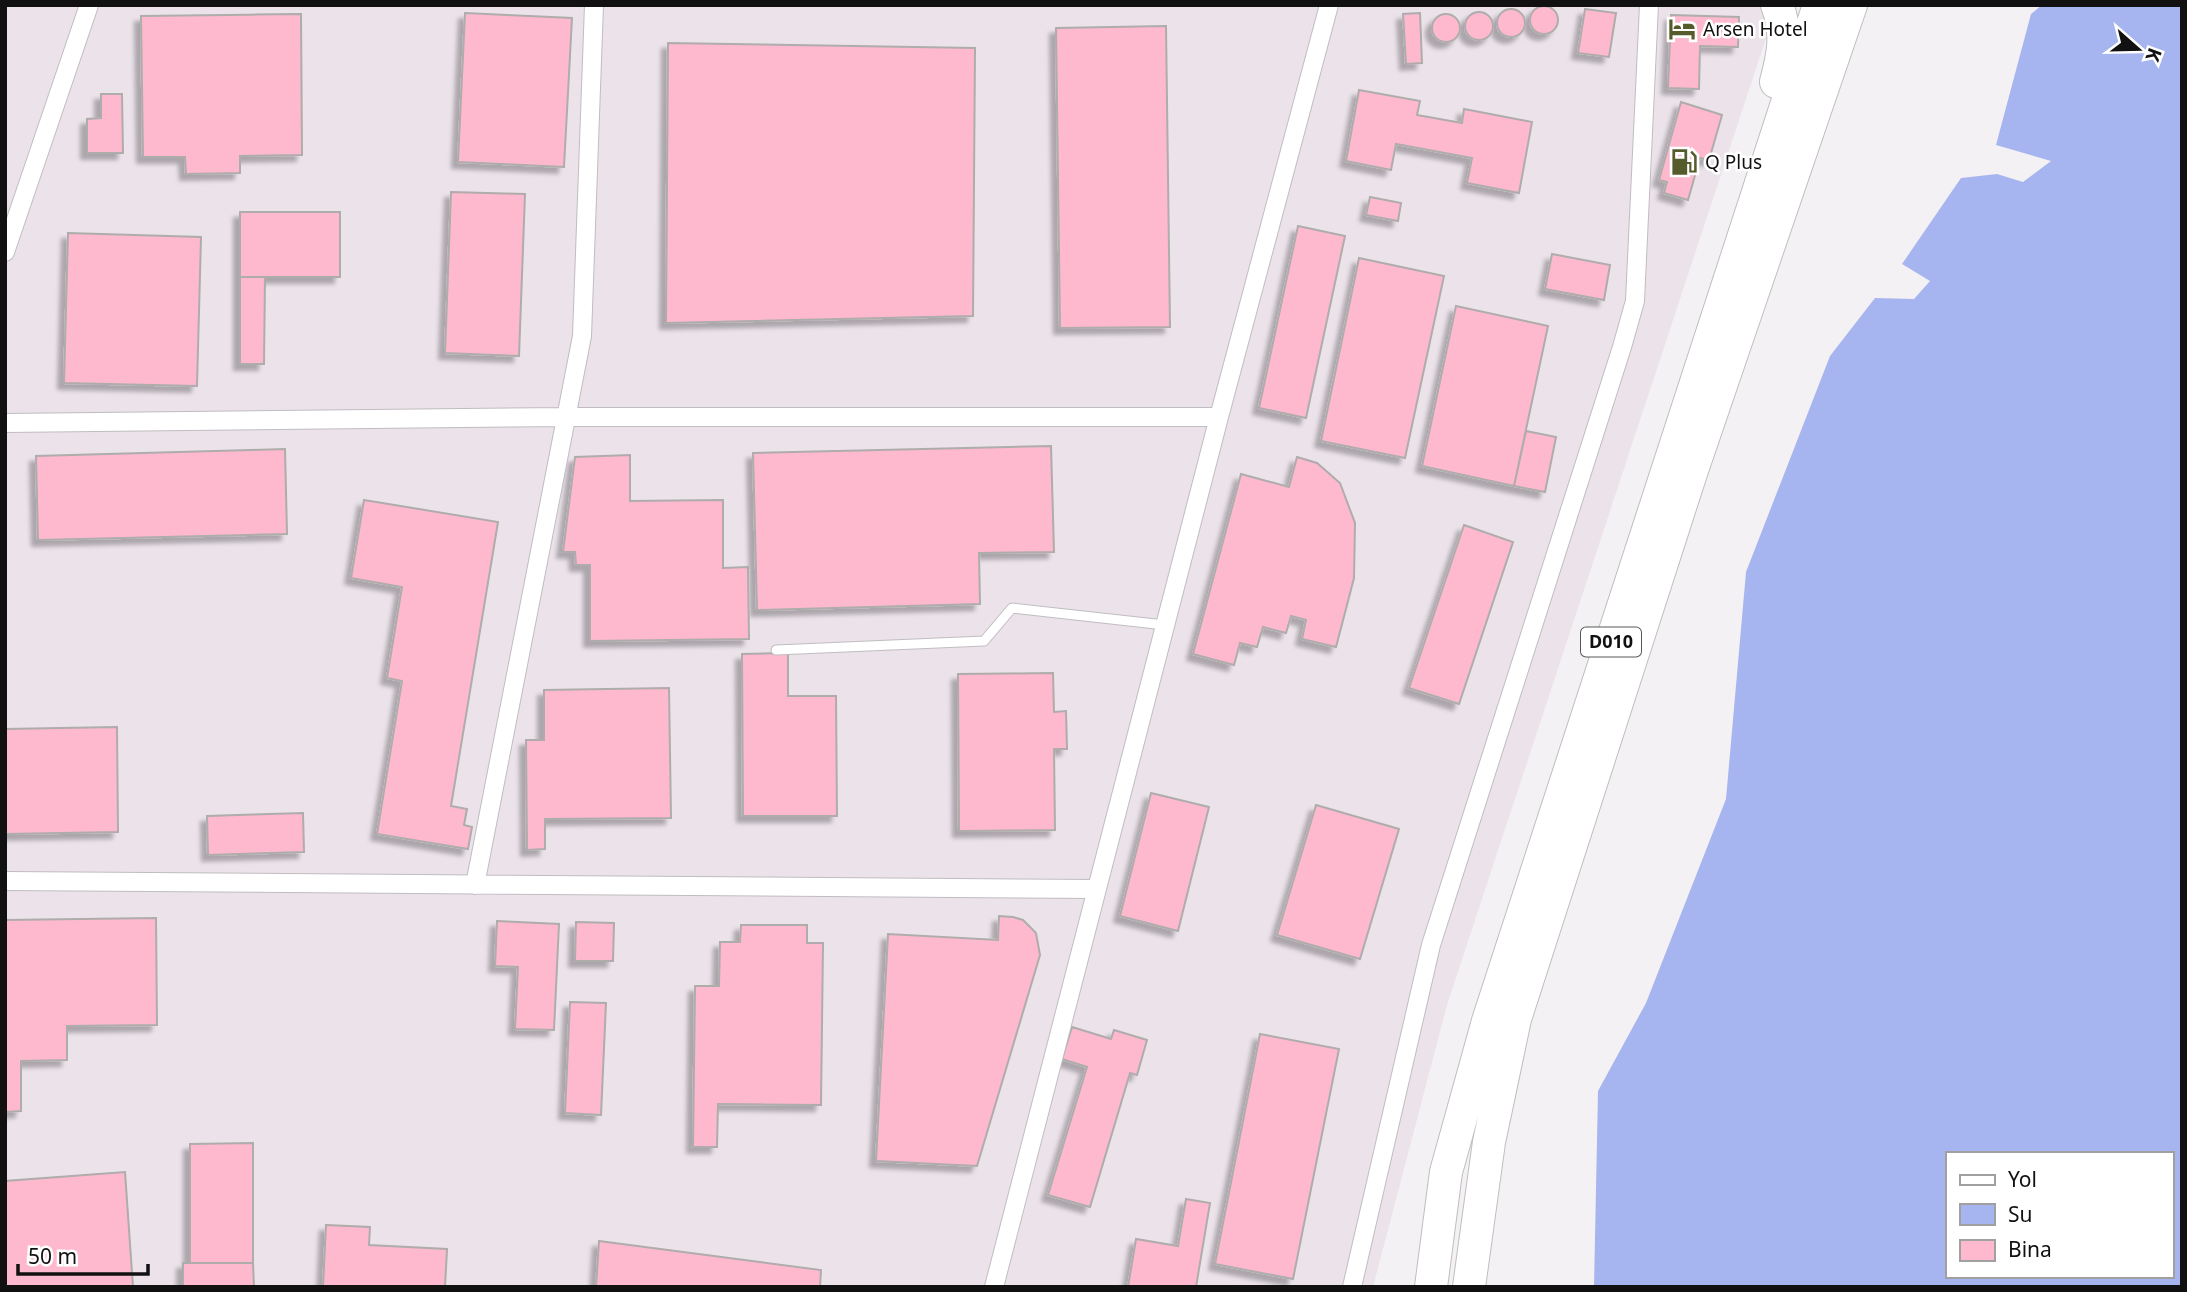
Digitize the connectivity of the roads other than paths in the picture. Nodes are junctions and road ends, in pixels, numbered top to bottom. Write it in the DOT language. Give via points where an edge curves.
graph roads {
  1 [pos="89,5"];
  2 [pos="594,5"];
  3 [pos="1329,5"];
  4 [pos="1649,5"];
  5 [pos="1777,5"];
  6 [pos="1819,5"];
  7 [pos="1851,5"];
  8 [pos="5,252"];
  9 [pos="1710,337"];
  10 [pos="1219,417"];
  11 [pos="565,418"];
  12 [pos="5,423"];
  13 [pos="1165,625"];
  14 [pos="776,650"];
  15 [pos="5,881"];
  16 [pos="475,885"];
  17 [pos="1097,889"];
  18 [pos="994,1287"];
  19 [pos="1352,1287"];
  20 [pos="1431,1287"];
  21 [pos="1469,1287"];
  1 -- 8 [label="street"];
  2 -- 11 [label="street" via="582,336"];
  3 -- 10 [label="street"];
  4 -- 19 [label="street" via="1635,301 1431,945"];
  5 -- 9 [label="highway" via="1783,19 1784,52 1733,211"];
  6 -- 9 [label="highway, D010"];
  7 -- 21 [label="highway, D010" via="1691,473 1515,1019 1489,1142"];
  9 -- 20 [label="highway, D010" via="1488,1021 1446,1172"];
  10 -- 11 [label="street"];
  10 -- 13 [label="street"];
  11 -- 12 [label="street"];
  11 -- 16 [label="street"];
  13 -- 14 [label="lane" via="1012,608 984,641"];
  13 -- 17 [label="street"];
  15 -- 16 [label="street"];
  16 -- 17 [label="street"];
  17 -- 18 [label="street"];
}
